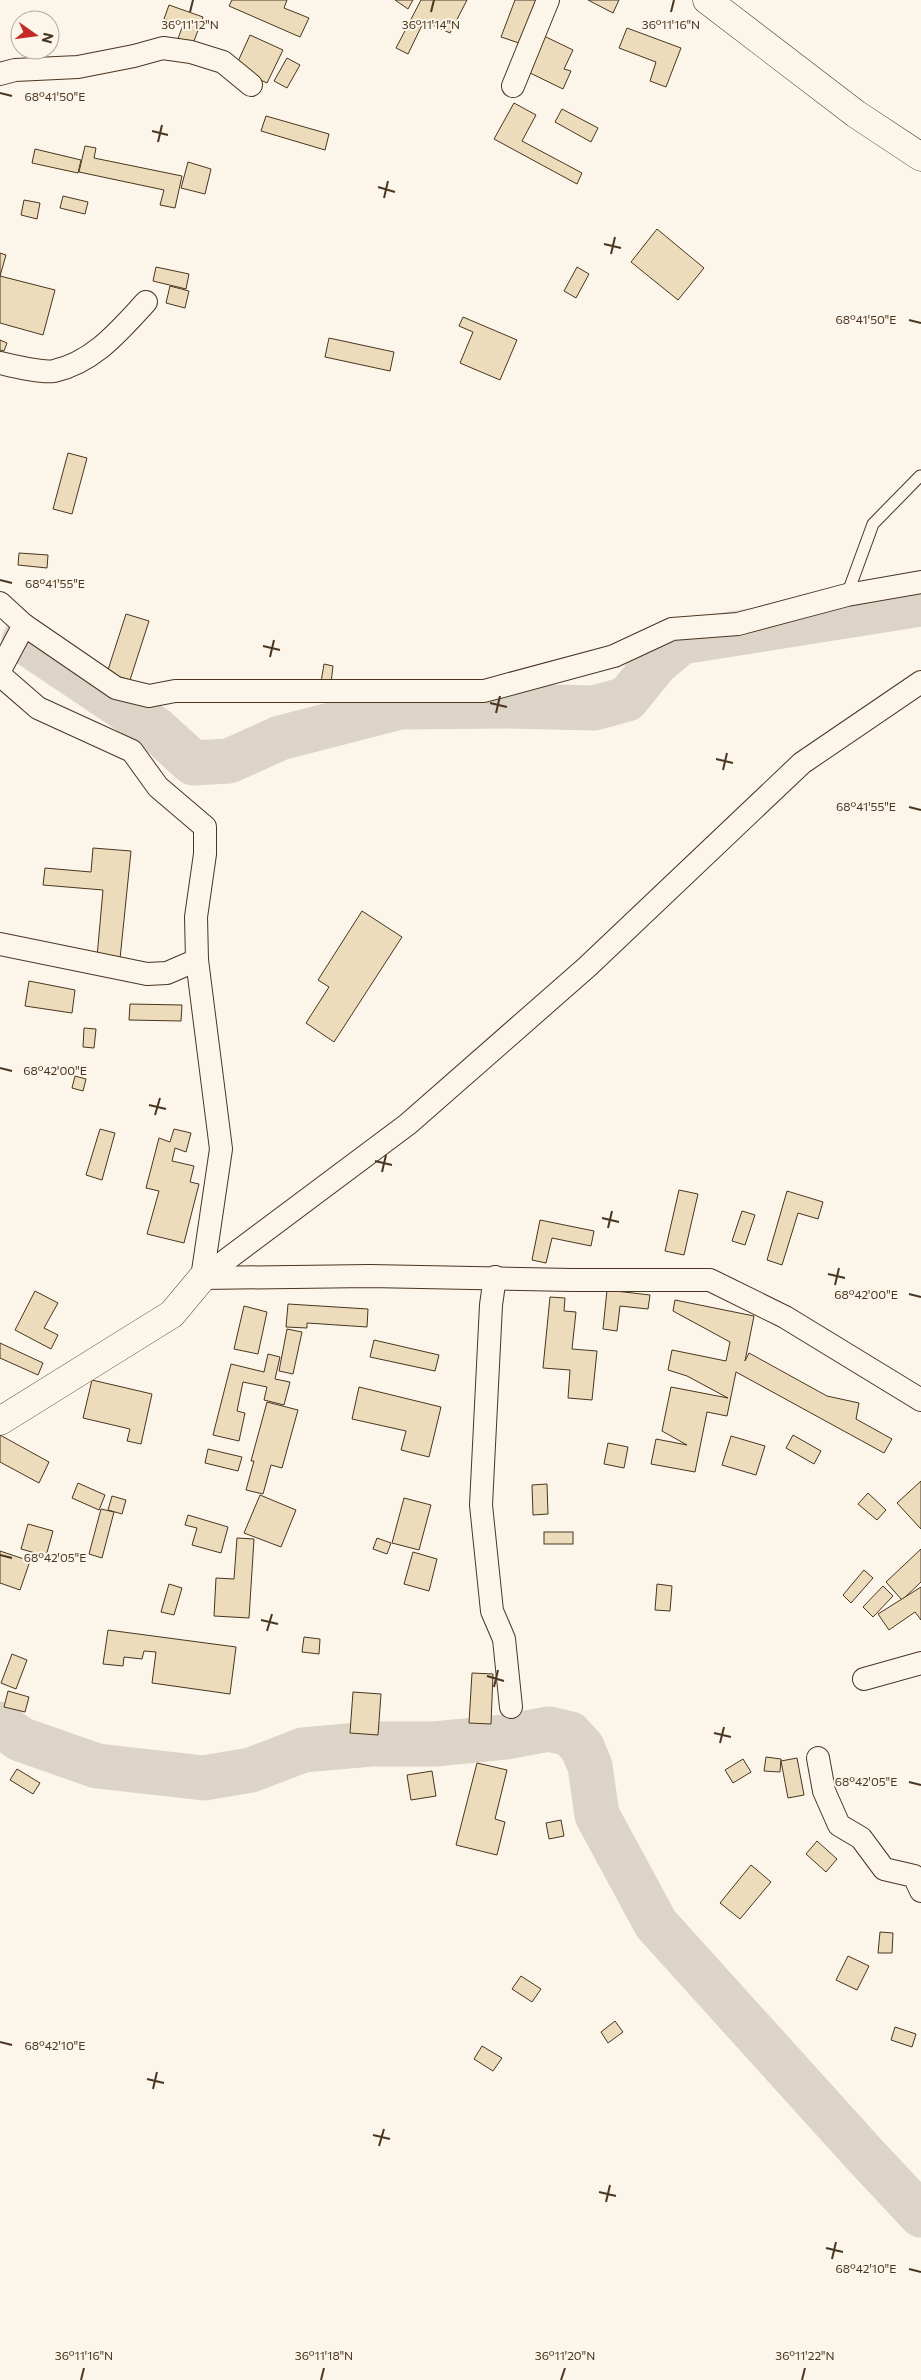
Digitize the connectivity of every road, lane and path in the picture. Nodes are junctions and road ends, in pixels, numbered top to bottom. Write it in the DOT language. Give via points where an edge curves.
graph roads {
  1 [pos="548,0"];
  2 [pos="707,0"];
  3 [pos="0,74"];
  4 [pos="250,85"];
  5 [pos="513,86"];
  6 [pos="921,157"];
  7 [pos="146,302"];
  8 [pos="0,363"];
  9 [pos="920,476"];
  10 [pos="921,582"];
  11 [pos="847,595"];
  12 [pos="0,603"];
  13 [pos="24,625"];
  14 [pos="0,670"];
  15 [pos="0,675"];
  16 [pos="921,682"];
  17 [pos="0,944"];
  18 [pos="198,960"];
  19 [pos="496,1277"];
  20 [pos="202,1278"];
  21 [pos="921,1400"];
  22 [pos="0,1421"];
  23 [pos="921,1663"];
  24 [pos="864,1679"];
  25 [pos="511,1706"];
  26 [pos="818,1758"];
  27 [pos="921,1891"];
  1 -- 5 [label="street"];
  2 -- 6 [label="street" via="856,114"];
  3 -- 4 [label="street" via="15,70 78,67 163,48 223,62"];
  7 -- 8 [label="street" via="113,338 90,356 52,371"];
  9 -- 11 [label="lane" via="873,524"];
  10 -- 11 [label="street"];
  11 -- 13 [label="street" via="738,624 672,629 614,656 484,691 175,691 149,696 116,688"];
  12 -- 13 [label="street"];
  13 -- 14 [label="street"];
  15 -- 18 [label="street" via="38,708 132,751 158,787 205,826 205,854 196,917"];
  16 -- 20 [label="street" via="802,763 588,967 408,1124"];
  17 -- 18 [label="street" via="146,974 167,972"];
  18 -- 20 [label="street" via="221,1149"];
  19 -- 20 [label="street"];
  19 -- 21 [label="street" via="710,1280 785,1317"];
  19 -- 25 [label="street" via="491,1304 481,1505 492,1611 504,1639"];
  20 -- 22 [label="street" via="172,1314"];
  23 -- 24 [label="street"];
  26 -- 27 [label="street" via="824,1791 839,1825 861,1838 884,1869 914,1876"];
}
